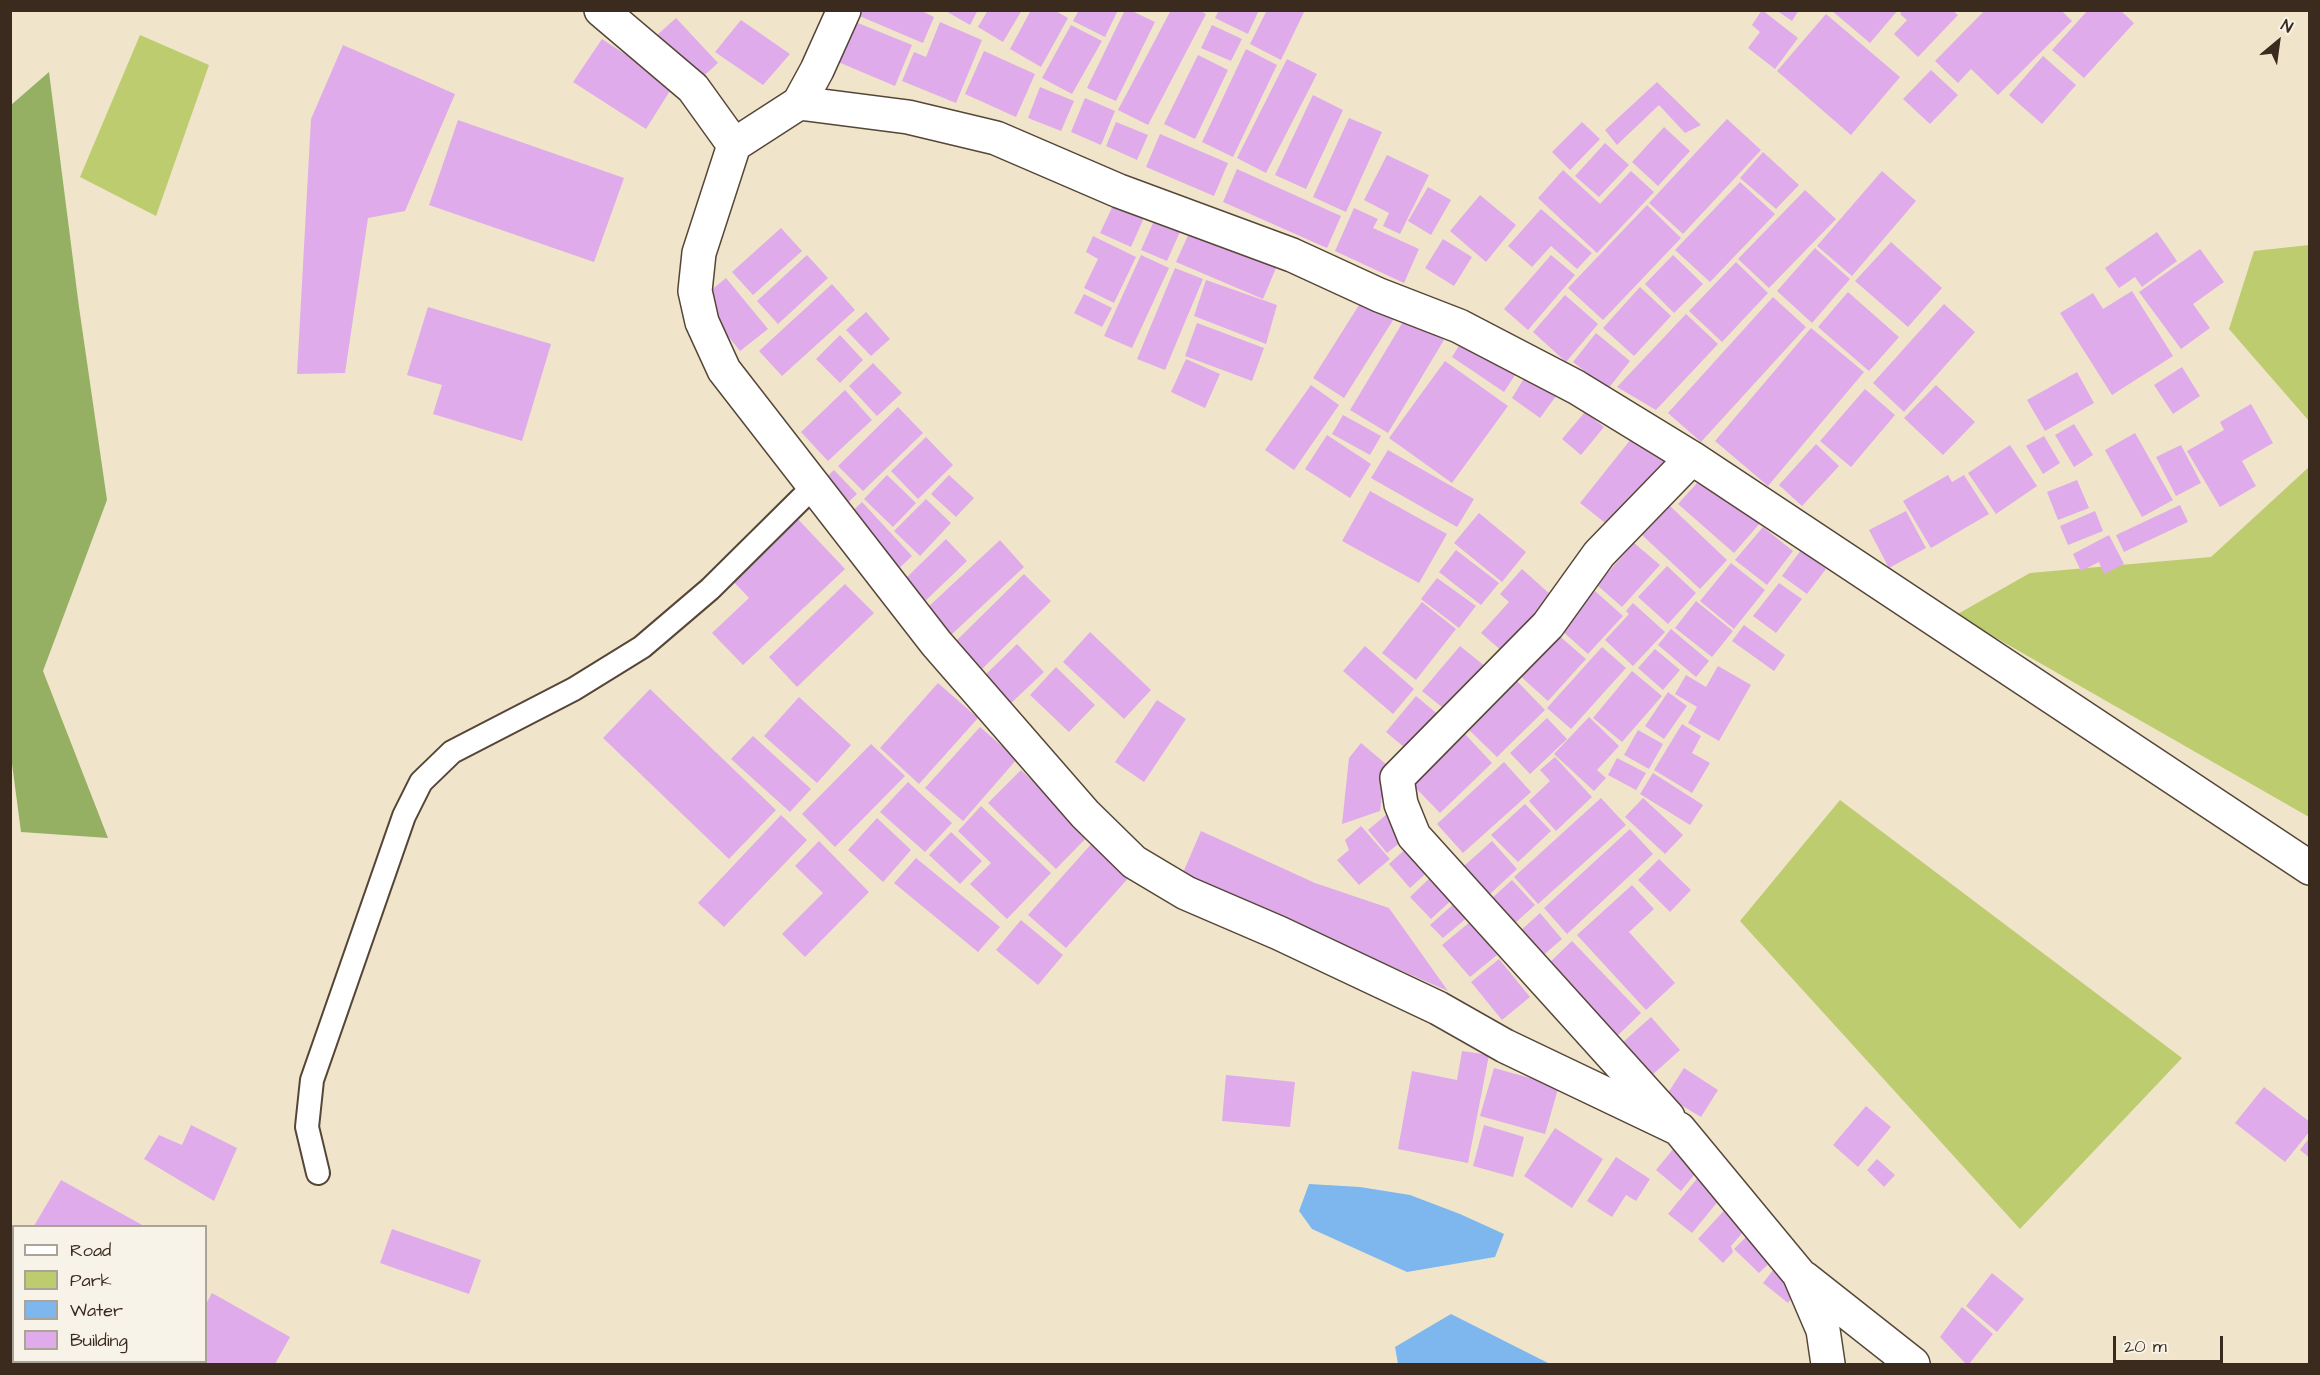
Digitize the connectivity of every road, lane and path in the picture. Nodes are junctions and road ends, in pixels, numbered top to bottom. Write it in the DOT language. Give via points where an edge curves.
graph roads {
  1 [pos="601,10"];
  2 [pos="844,10"];
  3 [pos="799,103"];
  4 [pos="734,145"];
  5 [pos="1692,458"];
  6 [pos="814,486"];
  7 [pos="2310,868"];
  8 [pos="1679,1129"];
  9 [pos="318,1173"];
  10 [pos="1800,1274"];
  11 [pos="1828,1365"];
  12 [pos="1913,1365"];
  1 -- 4 [label="street" via="693,88"];
  2 -- 3 [label="street"];
  3 -- 4 [label="street"];
  3 -- 5 [label="street" via="908,117 996,138 1119,191 1292,255 1459,326 1576,387"];
  4 -- 6 [label="street" via="699,252 695,291 702,322 724,369"];
  5 -- 7 [label="street"];
  5 -- 8 [label="street" via="1599,554 1548,624 1397,778 1401,804 1414,836"];
  6 -- 8 [label="street" via="936,643 1085,814 1134,862 1186,893 1438,1008 1505,1046"];
  6 -- 9 [label="lane" via="710,589 642,646 574,689 452,752 421,782 404,816 312,1080 307,1127"];
  8 -- 10 [label="street"];
  10 -- 11 [label="street" via="1823,1330"];
  10 -- 12 [label="street"];
}
